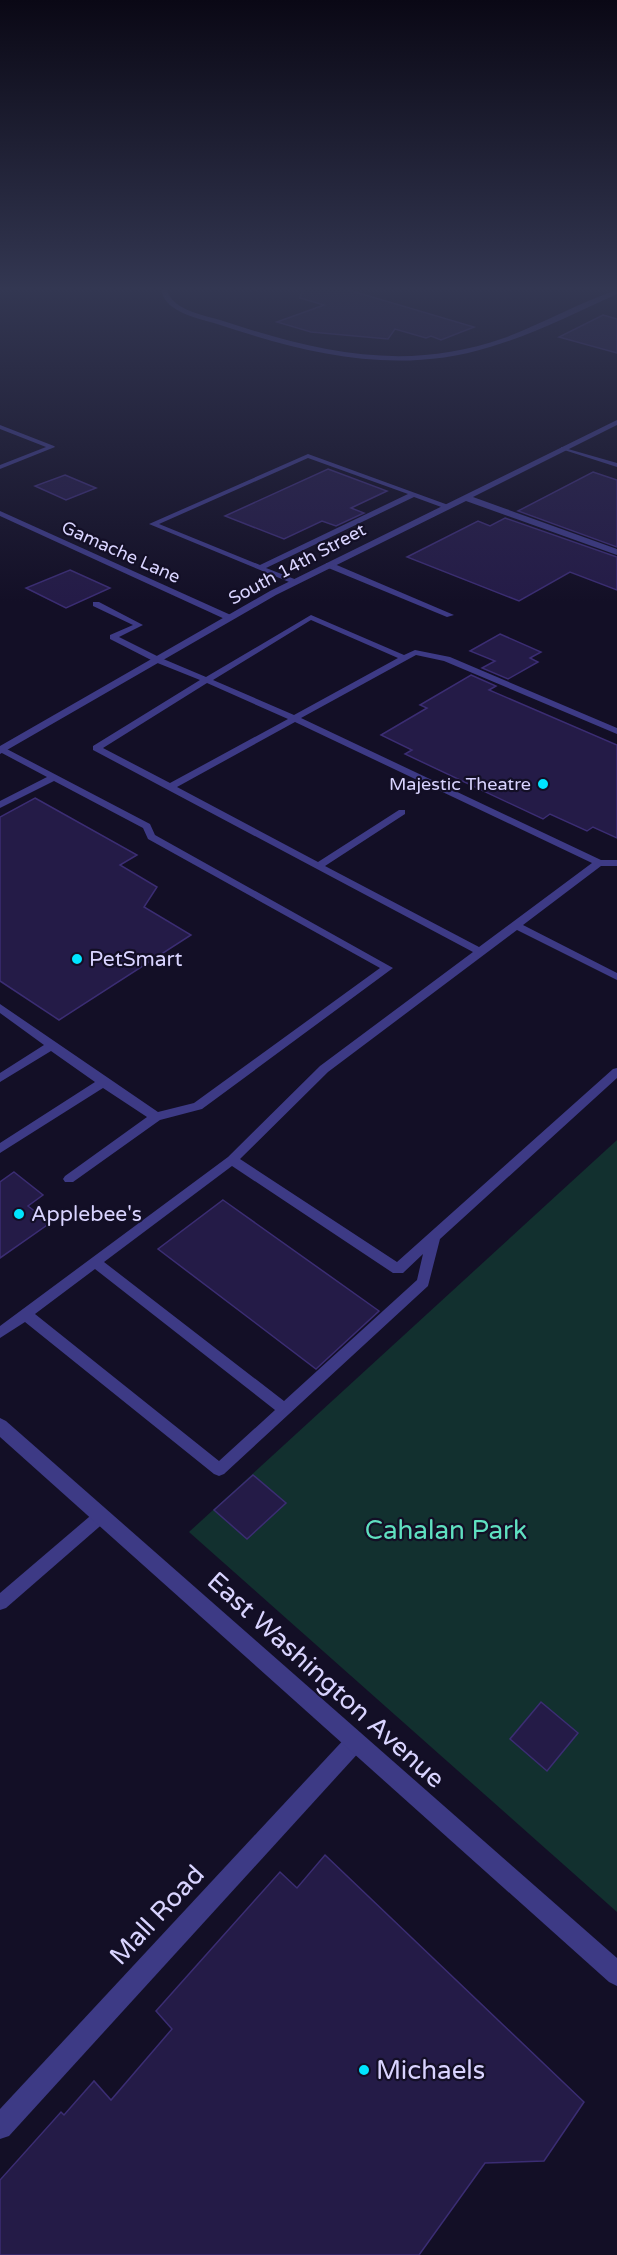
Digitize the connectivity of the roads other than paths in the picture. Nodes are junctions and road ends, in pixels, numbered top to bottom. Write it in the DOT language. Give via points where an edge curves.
graph roads {
  1 [pos="617,422"];
  2 [pos="0,427"];
  3 [pos="563,448"];
  4 [pos="617,465"];
  5 [pos="0,467"];
  6 [pos="414,494"];
  7 [pos="464,497"];
  8 [pos="447,506"];
  9 [pos="0,513"];
  10 [pos="617,552"];
  11 [pos="329,565"];
  12 [pos="260,568"];
  13 [pos="294,582"];
  14 [pos="96,604"];
  15 [pos="450,615"];
  16 [pos="230,618"];
  17 [pos="405,658"];
  18 [pos="158,660"];
  19 [pos="207,680"];
  20 [pos="296,718"];
  21 [pos="617,731"];
  22 [pos="1,751"];
  23 [pos="54,777"];
  24 [pos="170,787"];
  25 [pos="0,805"];
  26 [pos="402,812"];
  27 [pos="599,863"];
  28 [pos="617,863"];
  29 [pos="318,866"];
  30 [pos="516,925"];
  31 [pos="480,952"];
  32 [pos="617,977"];
  33 [pos="2,1011"];
  34 [pos="52,1045"];
  35 [pos="617,1072"];
  36 [pos="0,1078"];
  37 [pos="103,1082"];
  38 [pos="156,1117"];
  39 [pos="0,1149"];
  40 [pos="232,1160"];
  41 [pos="69,1179"];
  42 [pos="434,1237"];
  43 [pos="95,1262"];
  44 [pos="25,1314"];
  45 [pos="0,1332"];
  46 [pos="284,1409"];
  47 [pos="0,1426"];
  48 [pos="101,1516"];
  49 [pos="0,1603"];
  50 [pos="355,1742"];
  51 [pos="617,1974"];
  52 [pos="0,2127"];
  1 -- 3 [label="street, South 14th Street"];
  2 -- 5 [label="lane" via="52,447"];
  3 -- 4 [label="lane"];
  3 -- 7 [label="street, South 14th Street"];
  6 -- 8 [label="lane"];
  6 -- 12 [label="lane"];
  6 -- 12 [label="lane" via="308,456 153,524"];
  7 -- 8 [label="street, South 14th Street"];
  7 -- 10 [label="street"];
  8 -- 11 [label="street, South 14th Street"];
  9 -- 16 [label="lane, Gamache Lane"];
  11 -- 13 [label="street, South 14th Street"];
  11 -- 15 [label="lane"];
  12 -- 13 [label="lane"];
  13 -- 16 [label="street, South 14th Street"];
  14 -- 18 [label="lane" via="139,625 113,637"];
  16 -- 18 [label="street, South 14th Street"];
  17 -- 19 [label="lane" via="311,617"];
  17 -- 20 [label="lane"];
  17 -- 21 [label="lane" via="415,652 447,659"];
  18 -- 19 [label="lane"];
  18 -- 22 [label="street, South 14th Street"];
  19 -- 20 [label="lane"];
  19 -- 24 [label="lane" via="96,748"];
  20 -- 24 [label="lane"];
  20 -- 27 [label="lane"];
  22 -- 23 [label="lane"];
  23 -- 25 [label="lane"];
  23 -- 38 [label="lane" via="147,826 151,837 388,968 198,1106"];
  24 -- 29 [label="lane"];
  26 -- 29 [label="lane"];
  27 -- 28 [label="lane"];
  27 -- 30 [label="lane"];
  29 -- 31 [label="lane"];
  30 -- 31 [label="lane"];
  30 -- 32 [label="lane"];
  31 -- 40 [label="lane" via="324,1069"];
  33 -- 34 [label="lane"];
  34 -- 36 [label="lane"];
  34 -- 37 [label="lane"];
  35 -- 42 [label="lane"];
  37 -- 38 [label="lane"];
  37 -- 39 [label="lane"];
  38 -- 41 [label="lane"];
  40 -- 42 [label="lane" via="398,1269"];
  40 -- 43 [label="lane"];
  42 -- 46 [label="lane" via="423,1282"];
  43 -- 44 [label="lane"];
  43 -- 46 [label="lane"];
  44 -- 45 [label="lane"];
  44 -- 46 [label="lane" via="219,1470"];
  47 -- 48 [label="street, East Washington Avenue"];
  48 -- 49 [label="lane"];
  48 -- 50 [label="street, East Washington Avenue"];
  50 -- 51 [label="street, East Washington Avenue"];
  50 -- 52 [label="street, Mall Road"];
}
